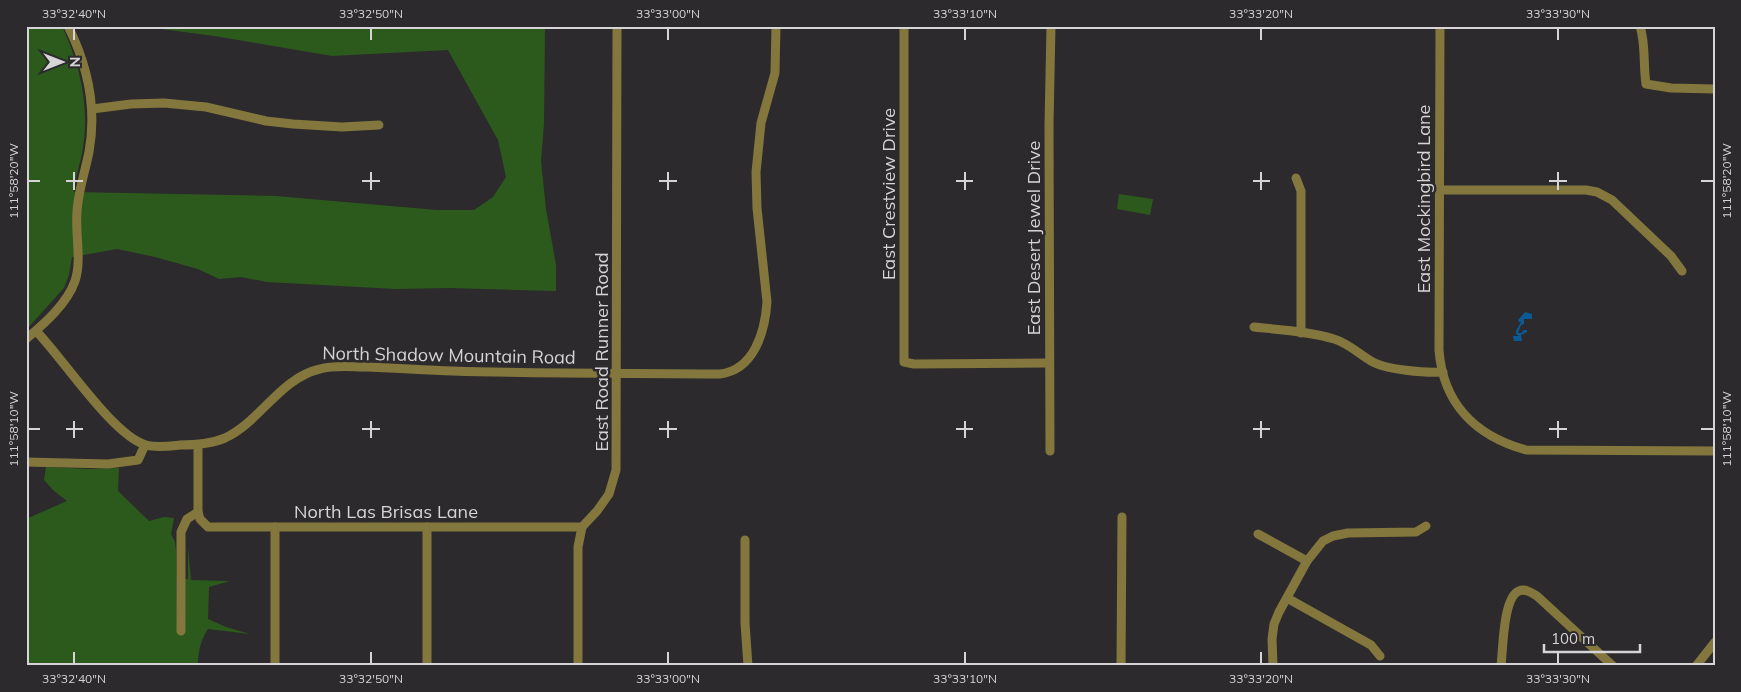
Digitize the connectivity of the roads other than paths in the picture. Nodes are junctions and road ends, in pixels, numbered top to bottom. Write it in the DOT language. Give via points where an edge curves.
graph roads {
  1 [pos="68,26"];
  2 [pos="617,26"];
  3 [pos="776,26"];
  4 [pos="904,26"];
  5 [pos="1051,26"];
  6 [pos="1440,26"];
  7 [pos="1640,26"];
  8 [pos="1715,89"];
  9 [pos="92,109"];
  10 [pos="379,125"];
  11 [pos="1296,178"];
  12 [pos="1440,190"];
  13 [pos="1682,271"];
  14 [pos="1254,327"];
  15 [pos="36,331"];
  16 [pos="1302,333"];
  17 [pos="26,339"];
  18 [pos="1050,363"];
  19 [pos="1443,372"];
  20 [pos="617,373"];
  21 [pos="145,445"];
  22 [pos="198,445"];
  23 [pos="1050,451"];
  24 [pos="1715,452"];
  25 [pos="26,462"];
  26 [pos="198,512"];
  27 [pos="1122,518"];
  28 [pos="1426,526"];
  29 [pos="427,527"];
  30 [pos="582,527"];
  31 [pos="275,528"];
  32 [pos="1258,534"];
  33 [pos="745,540"];
  34 [pos="1307,561"];
  35 [pos="1287,598"];
  36 [pos="180,632"];
  37 [pos="1715,642"];
  38 [pos="1380,656"];
  39 [pos="275,666"];
  40 [pos="427,666"];
  41 [pos="578,666"];
  42 [pos="748,666"];
  43 [pos="1121,666"];
  44 [pos="1273,666"];
  45 [pos="1501,666"];
  46 [pos="1613,666"];
  47 [pos="1696,666"];
  1 -- 9 [label="street" via="84,62"];
  2 -- 20 [label="street, East Road Runner Road"];
  3 -- 20 [label="street, North Shadow Mountain Road" via="775,73 761,123 756,172 766,316 751,357 743,366 727,373"];
  4 -- 18 [label="street, East Crestview Drive" via="904,362"];
  5 -- 18 [label="street, East Desert Jewel Drive"];
  6 -- 12 [label="street, East Mockingbird Lane"];
  7 -- 8 [label="street" via="1646,84"];
  9 -- 10 [label="street" via="131,104 173,104 293,124"];
  9 -- 15 [label="street" via="91,141 77,210 76,276 66,297"];
  11 -- 16 [label="street" via="1302,191"];
  12 -- 13 [label="street" via="1597,192 1612,200 1671,256"];
  12 -- 19 [label="street, East Mockingbird Lane" via="1439,341"];
  14 -- 16 [label="street"];
  15 -- 17 [label="street"];
  15 -- 21 [label="street" via="103,411 126,433"];
  16 -- 19 [label="street" via="1335,339 1372,363 1420,372"];
  18 -- 23 [label="street, East Desert Jewel Drive"];
  19 -- 24 [label="street, East Mockingbird Lane" via="1453,397 1470,420 1508,445 1541,451"];
  20 -- 22 [label="street, North Shadow Mountain Road" via="322,368 299,376 235,432"];
  20 -- 30 [label="street, East Road Runner Road" via="615,480 605,501"];
  21 -- 22 [label="street, North Shadow Mountain Road"];
  21 -- 25 [label="street" via="138,460 108,464"];
  22 -- 26 [label="street"];
  26 -- 31 [label="street, North Las Brisas Lane" via="208,527"];
  26 -- 36 [label="street" via="187,519 181,532"];
  27 -- 43 [label="street"];
  28 -- 34 [label="street" via="1416,532 1333,536 1323,541"];
  29 -- 30 [label="street, North Las Brisas Lane"];
  29 -- 31 [label="street, North Las Brisas Lane"];
  29 -- 40 [label="street"];
  30 -- 41 [label="street" via="578,547"];
  31 -- 39 [label="street"];
  32 -- 34 [label="street"];
  33 -- 42 [label="street"];
  34 -- 35 [label="street"];
  35 -- 38 [label="street" via="1371,645"];
  35 -- 44 [label="street" via="1274,624"];
  37 -- 47 [label="street"];
  45 -- 46 [label="street" via="1509,605 1513,595 1523,590 1537,596"];
}
